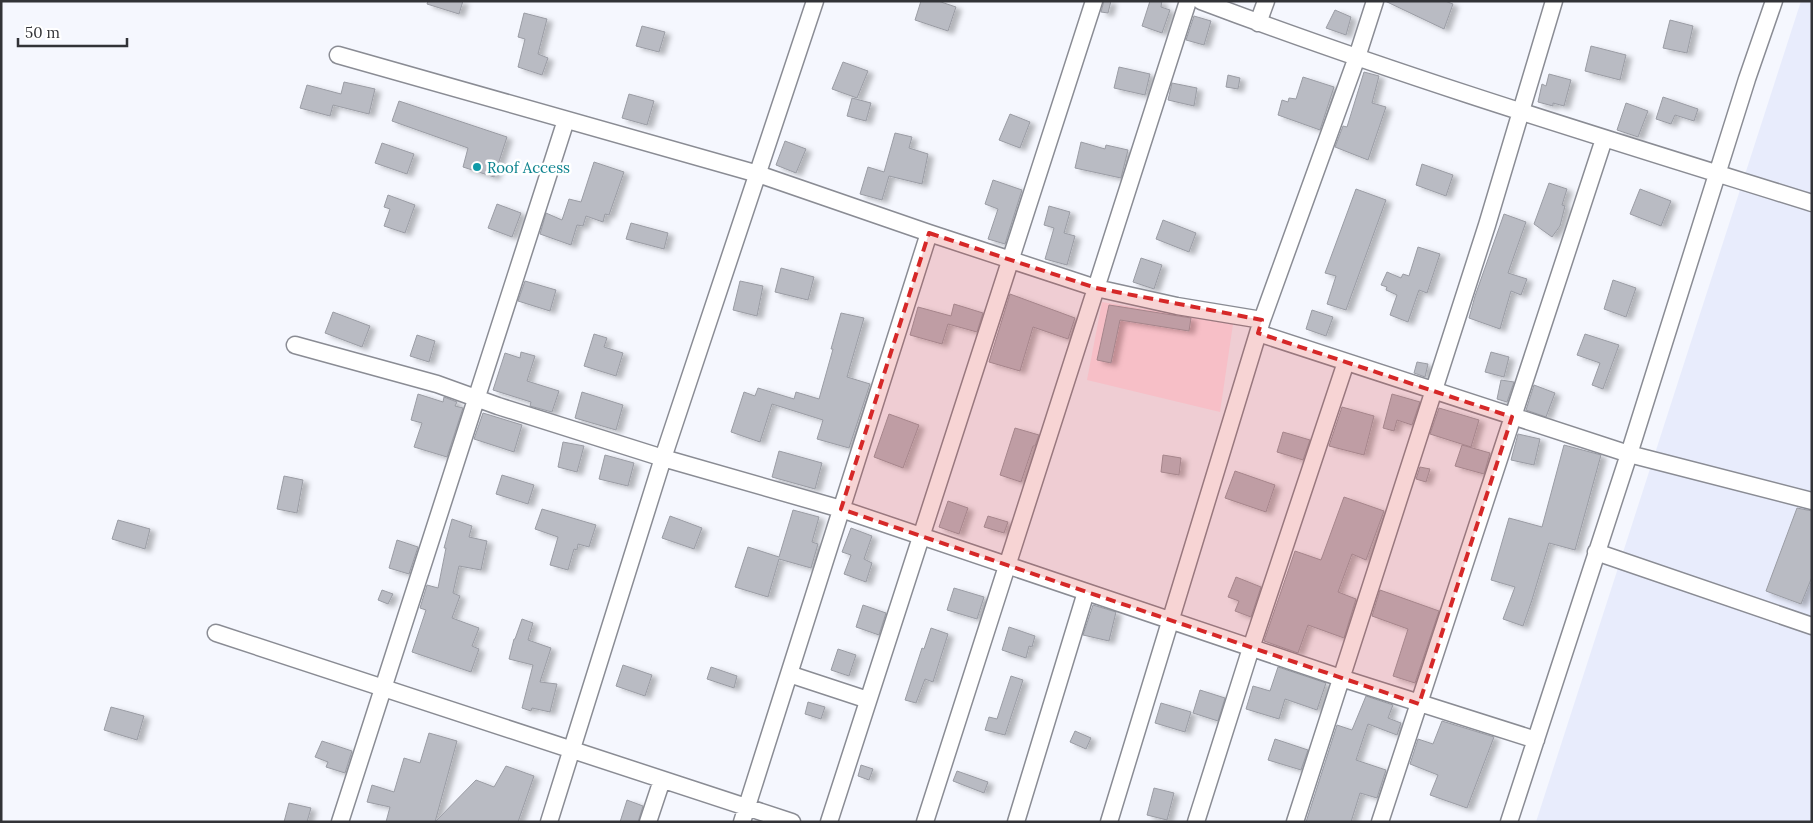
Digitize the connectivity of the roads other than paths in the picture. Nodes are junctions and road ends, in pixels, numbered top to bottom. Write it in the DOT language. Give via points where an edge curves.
graph roads {
  1 [pos="815,1"];
  2 [pos="1094,1"];
  3 [pos="1188,1"];
  4 [pos="1201,1"];
  5 [pos="1266,1"];
  6 [pos="1375,1"];
  7 [pos="1554,1"];
  8 [pos="1774,1"];
  9 [pos="1258,23"];
  10 [pos="338,55"];
  11 [pos="1357,57"];
  12 [pos="1520,112"];
  13 [pos="566,120"];
  14 [pos="1604,139"];
  15 [pos="1717,173"];
  16 [pos="758,174"];
  17 [pos="1812,203"];
  18 [pos="928,234"];
  19 [pos="1010,260"];
  20 [pos="1096,288"];
  21 [pos="1260,326"];
  22 [pos="295,344"];
  23 [pos="1346,362"];
  24 [pos="1434,391"];
  25 [pos="475,398"];
  26 [pos="1512,417"];
  27 [pos="1629,454"];
  28 [pos="663,458"];
  29 [pos="1812,501"];
  30 [pos="841,509"];
  31 [pos="921,536"];
  32 [pos="1596,552"];
  33 [pos="1006,565"];
  34 [pos="1086,592"];
  35 [pos="1170,620"];
  36 [pos="1812,626"];
  37 [pos="216,633"];
  38 [pos="1251,648"];
  39 [pos="789,674"];
  40 [pos="1341,678"];
  41 [pos="384,688"];
  42 [pos="868,700"];
  43 [pos="1419,704"];
  44 [pos="1536,740"];
  45 [pos="572,750"];
  46 [pos="662,780"];
  47 [pos="744,814"];
  48 [pos="340,822"];
  49 [pos="549,822"];
  50 [pos="648,822"];
  51 [pos="792,822"];
  52 [pos="829,822"];
  53 [pos="925,822"];
  54 [pos="1016,822"];
  55 [pos="1109,822"];
  56 [pos="1196,822"];
  57 [pos="1295,822"];
  58 [pos="1380,822"];
  59 [pos="1509,822"];
  1 -- 16 [label="street"];
  2 -- 19 [label="street"];
  3 -- 20 [label="street"];
  4 -- 9 [label="street"];
  5 -- 9 [label="street"];
  6 -- 11 [label="street"];
  7 -- 12 [label="street"];
  8 -- 15 [label="street"];
  9 -- 11 [label="street"];
  10 -- 13 [label="street"];
  11 -- 12 [label="street"];
  11 -- 21 [label="street"];
  12 -- 14 [label="street"];
  12 -- 24 [label="street"];
  13 -- 16 [label="street"];
  13 -- 25 [label="street"];
  14 -- 15 [label="street"];
  14 -- 26 [label="street"];
  15 -- 17 [label="street"];
  15 -- 27 [label="street"];
  16 -- 18 [label="street"];
  16 -- 28 [label="street"];
  18 -- 19 [label="street"];
  18 -- 30 [label="street"];
  19 -- 20 [label="street"];
  19 -- 31 [label="street"];
  20 -- 21 [label="street"];
  20 -- 33 [label="street"];
  21 -- 23 [label="street"];
  21 -- 35 [label="street"];
  22 -- 25 [label="street"];
  23 -- 24 [label="street"];
  23 -- 38 [label="street"];
  24 -- 26 [label="street"];
  24 -- 40 [label="street"];
  25 -- 28 [label="street"];
  25 -- 41 [label="street"];
  26 -- 27 [label="street"];
  26 -- 43 [label="street"];
  27 -- 29 [label="street"];
  27 -- 32 [label="street"];
  28 -- 30 [label="street"];
  28 -- 45 [label="street"];
  30 -- 31 [label="street"];
  30 -- 39 [label="street"];
  31 -- 33 [label="street"];
  31 -- 42 [label="street"];
  32 -- 36 [label="street"];
  32 -- 44 [label="street"];
  33 -- 34 [label="street"];
  33 -- 53 [label="street"];
  34 -- 35 [label="street"];
  34 -- 54 [label="street"];
  35 -- 38 [label="street"];
  35 -- 55 [label="street"];
  37 -- 41 [label="street"];
  38 -- 40 [label="street"];
  38 -- 56 [label="street"];
  39 -- 42 [label="street"];
  39 -- 47 [label="street"];
  40 -- 43 [label="street"];
  40 -- 57 [label="street"];
  41 -- 45 [label="street"];
  41 -- 48 [label="street"];
  42 -- 52 [label="street"];
  43 -- 44 [label="street"];
  43 -- 58 [label="street"];
  44 -- 59 [label="street"];
  45 -- 46 [label="street"];
  45 -- 49 [label="street"];
  46 -- 47 [label="street"];
  46 -- 50 [label="street"];
  47 -- 51 [label="street"];
}
